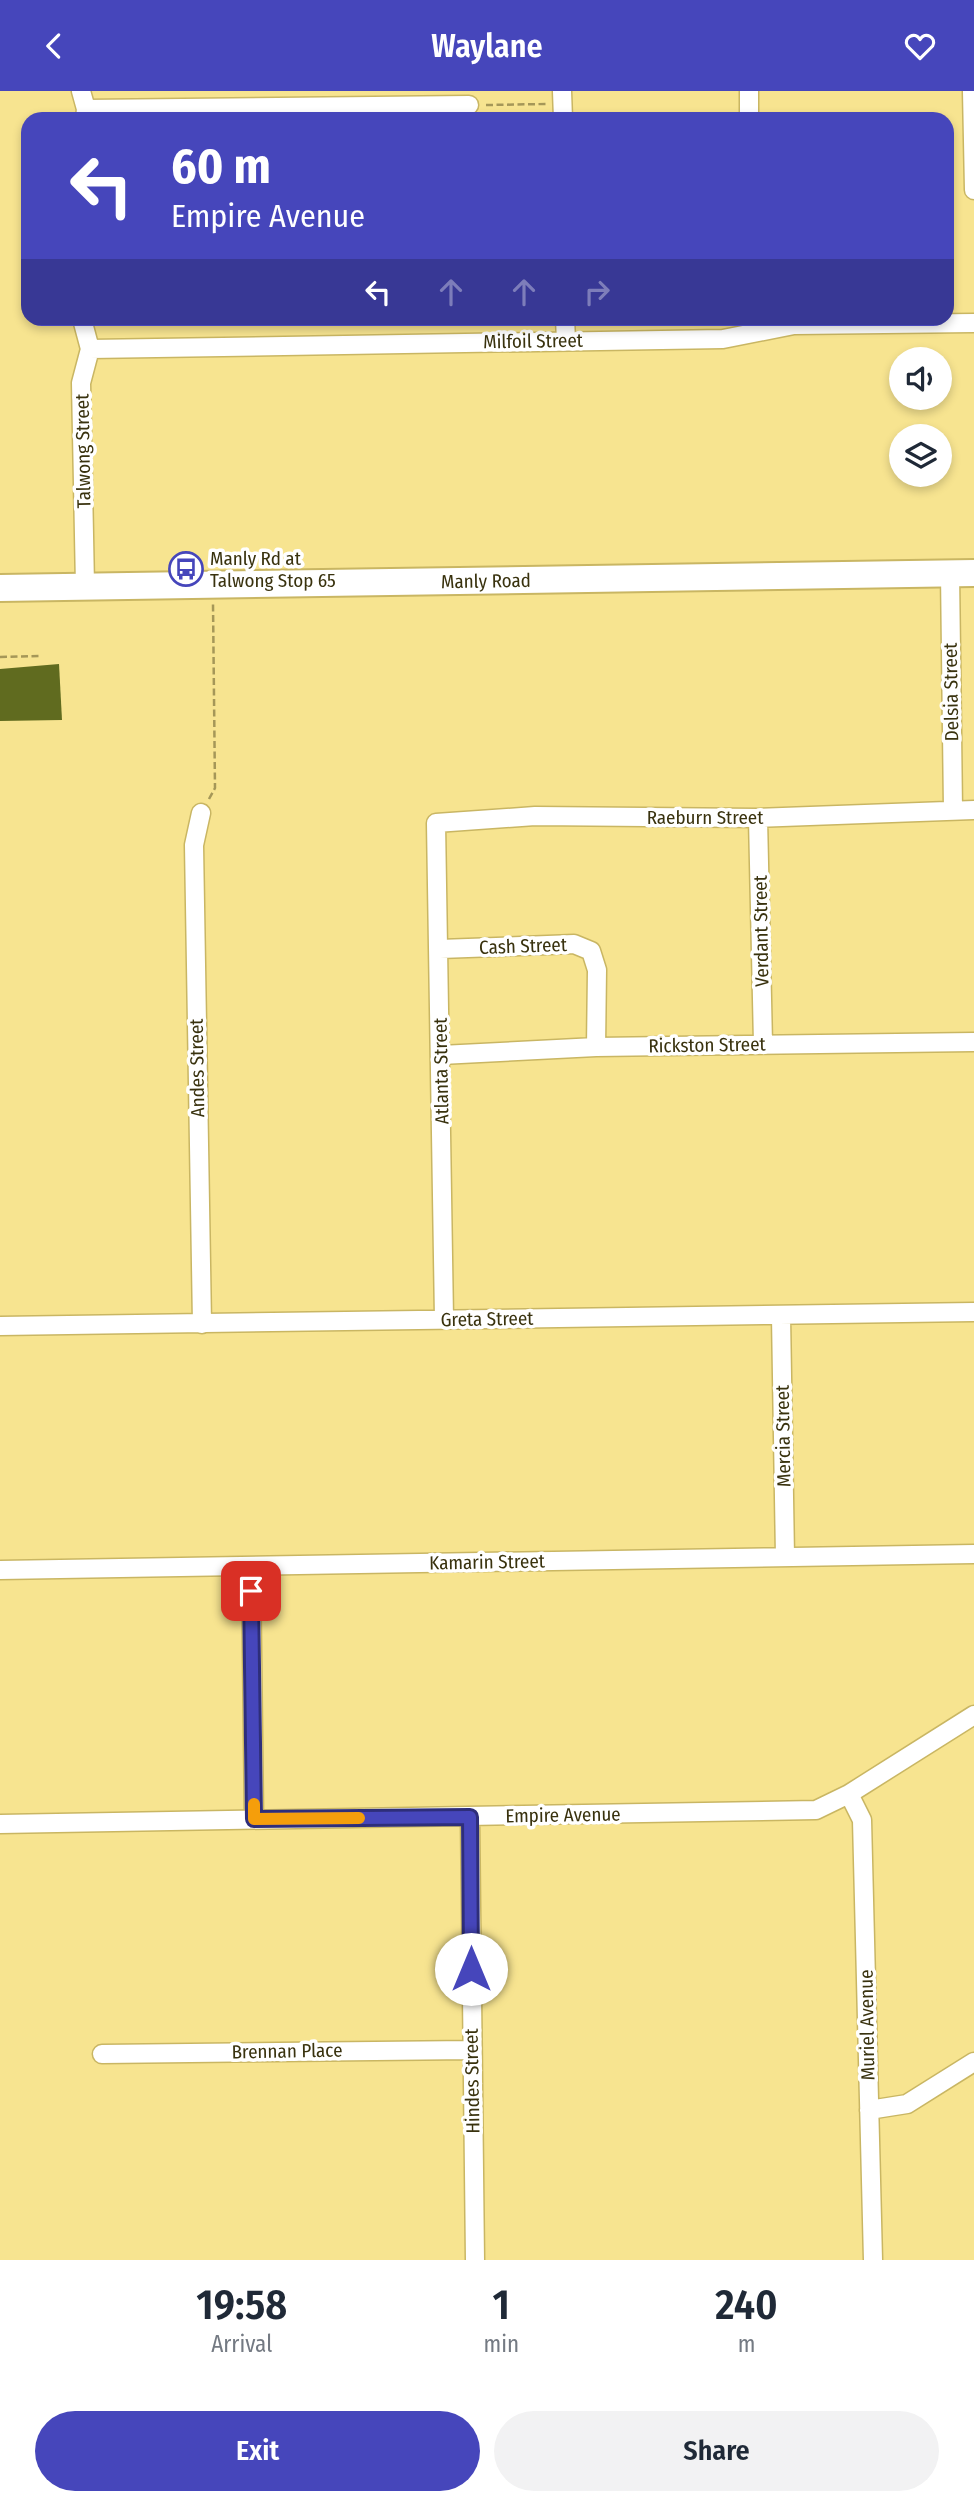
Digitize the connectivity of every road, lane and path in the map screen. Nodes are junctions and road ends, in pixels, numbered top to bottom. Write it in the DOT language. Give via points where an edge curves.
graph roads {
  1 [pos="81,91"];
  2 [pos="749,91"];
  3 [pos="972,91"];
  4 [pos="469,105"];
  5 [pos="562,105"];
  6 [pos="85,112"];
  7 [pos="170,112"];
  8 [pos="750,112"];
  9 [pos="974,190"];
  10 [pos="954,323"];
  11 [pos="974,323"];
  12 [pos="84,326"];
  13 [pos="565,326"];
  14 [pos="754,326"];
  15 [pos="566,340"];
  16 [pos="90,349"];
  17 [pos="962,573"];
  18 [pos="85,586"];
  19 [pos="0,588"];
  20 [pos="213,604"];
  21 [pos="41,656"];
  22 [pos="0,657"];
  23 [pos="953,810"];
  24 [pos="974,810"];
  25 [pos="201,813"];
  26 [pos="758,818"];
  27 [pos="436,823"];
  28 [pos="440,949"];
  29 [pos="974,1042"];
  30 [pos="763,1044"];
  31 [pos="596,1047"];
  32 [pos="441,1055"];
  33 [pos="974,1312"];
  34 [pos="781,1316"];
  35 [pos="444,1319"];
  36 [pos="202,1324"];
  37 [pos="0,1326"];
  38 [pos="974,1554"];
  39 [pos="785,1557"];
  40 [pos="251,1566"];
  41 [pos="0,1570"];
  42 [pos="974,1715"];
  43 [pos="849,1794"];
  44 [pos="470,1817"];
  45 [pos="254,1819"];
  46 [pos="0,1823"];
  47 [pos="471,2050"];
  48 [pos="102,2054"];
  49 [pos="974,2063"];
  50 [pos="869,2110"];
  51 [pos="475,2260"];
  52 [pos="873,2260"];
  1 -- 6 [label="street"];
  2 -- 8 [label="street"];
  3 -- 9 [label="street"];
  4 -- 5 [label="path"];
  4 -- 7 [label="street"];
  10 -- 11 [label="street, Milfoil Street"];
  12 -- 16 [label="street, Talwong Street"];
  13 -- 15 [label="street"];
  14 -- 15 [label="street, Milfoil Street" via="723,339"];
  15 -- 16 [label="street, Milfoil Street"];
  16 -- 18 [label="street, Talwong Street" via="81,383"];
  17 -- 18 [label="main road, Manly Road"];
  17 -- 23 [label="street, Delsia Street"];
  18 -- 19 [label="main road, Manly Road"];
  20 -- 25 [label="path" via="215,788"];
  21 -- 22 [label="path"];
  23 -- 24 [label="street, Raeburn Street"];
  23 -- 26 [label="street, Raeburn Street"];
  25 -- 36 [label="street, Andes Street" via="194,845"];
  26 -- 27 [label="street, Raeburn Street" via="535,816"];
  26 -- 30 [label="street, Verdant Street"];
  27 -- 28 [label="street, Atlanta Street"];
  28 -- 31 [label="street, Cash Street" via="574,944 591,951 597,970"];
  28 -- 32 [label="street, Atlanta Street"];
  29 -- 30 [label="street, Rickston Street"];
  30 -- 31 [label="street, Rickston Street"];
  31 -- 32 [label="street, Rickston Street"];
  32 -- 35 [label="street, Atlanta Street"];
  33 -- 34 [label="street, Greta Street"];
  34 -- 35 [label="street, Greta Street"];
  34 -- 39 [label="street, Mercia Street"];
  35 -- 36 [label="street, Greta Street"];
  36 -- 37 [label="street, Greta Street"];
  38 -- 39 [label="street, Kamarin Street"];
  39 -- 40 [label="street, Kamarin Street"];
  40 -- 41 [label="street, Kamarin Street"];
  40 -- 45 [label="street"];
  42 -- 43 [label="street, Empire Avenue"];
  43 -- 44 [label="street, Empire Avenue" via="816,1810"];
  43 -- 50 [label="street, Muriel Avenue" via="862,1820"];
  44 -- 45 [label="street, Empire Avenue"];
  44 -- 47 [label="street, Hindes Street"];
  45 -- 46 [label="street, Empire Avenue"];
  47 -- 48 [label="street, Brennan Place"];
  47 -- 51 [label="street, Hindes Street"];
  49 -- 50 [label="street" via="907,2105"];
  50 -- 52 [label="street, Muriel Avenue"];
}
